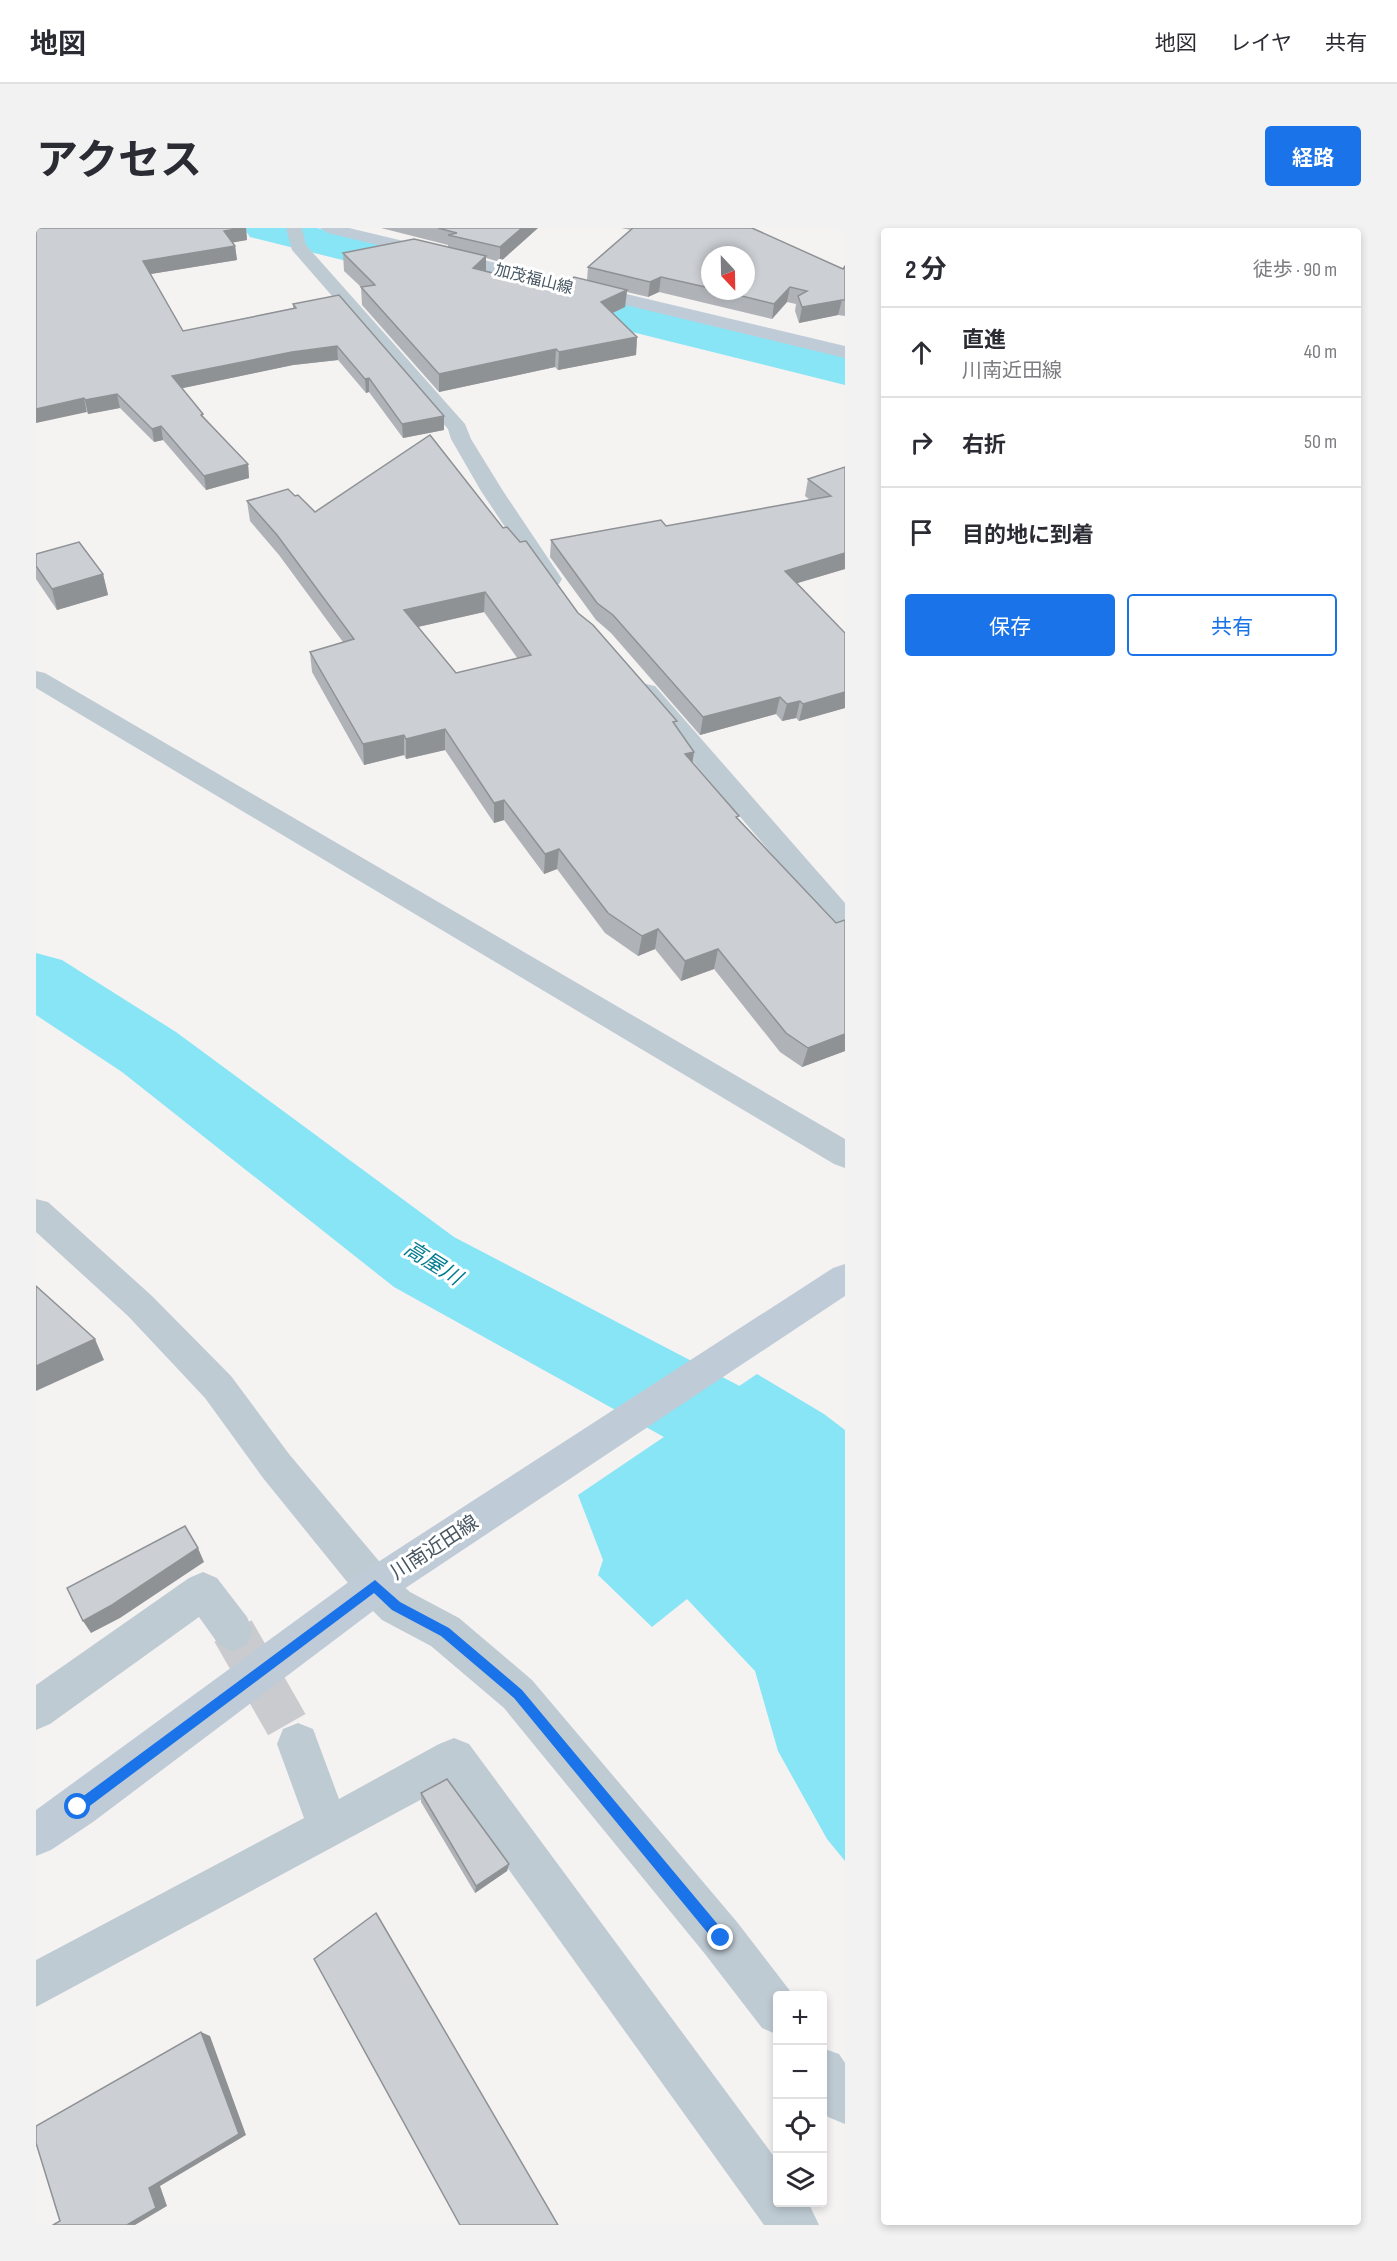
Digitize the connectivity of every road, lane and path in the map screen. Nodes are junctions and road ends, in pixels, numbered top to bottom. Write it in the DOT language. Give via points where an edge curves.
graph roads {
  1 [pos="328,228"];
  2 [pos="296,235"];
  3 [pos="845,352"];
  4 [pos="565,598"];
  5 [pos="632,674"];
  6 [pos="36,678"];
  7 [pos="845,921"];
  8 [pos="845,1155"];
  9 [pos="36,1212"];
  10 [pos="845,1278"];
  11 [pos="375,1586"];
  12 [pos="233,1631"];
  13 [pos="36,1710"];
  14 [pos="298,1744"];
  15 [pos="329,1828"];
  16 [pos="36,1835"];
  17 [pos="36,1984"];
  18 [pos="773,2007"];
  19 [pos="827,2077"];
  20 [pos="845,2100"];
  21 [pos="794,2225"];
  1 -- 3 [label="main road, 加茂福山線"];
  2 -- 4 [label="street" via="458,428 492,492"];
  5 -- 7 [label="street"];
  6 -- 8 [label="street"];
  9 -- 11 [label="street" via="140,1306 218,1387 276,1466"];
  10 -- 11 [label="main road, 川南近田線"];
  11 -- 16 [label="main road, 川南近田線"];
  11 -- 18 [label="street" via="396,1606 445,1632 518,1694 721,1938"];
  12 -- 13 [label="street" via="203,1591"];
  14 -- 15 [label="street"];
  15 -- 17 [label="street"];
  15 -- 21 [label="street" via="454,1759"];
  19 -- 20 [label="street"];
}
